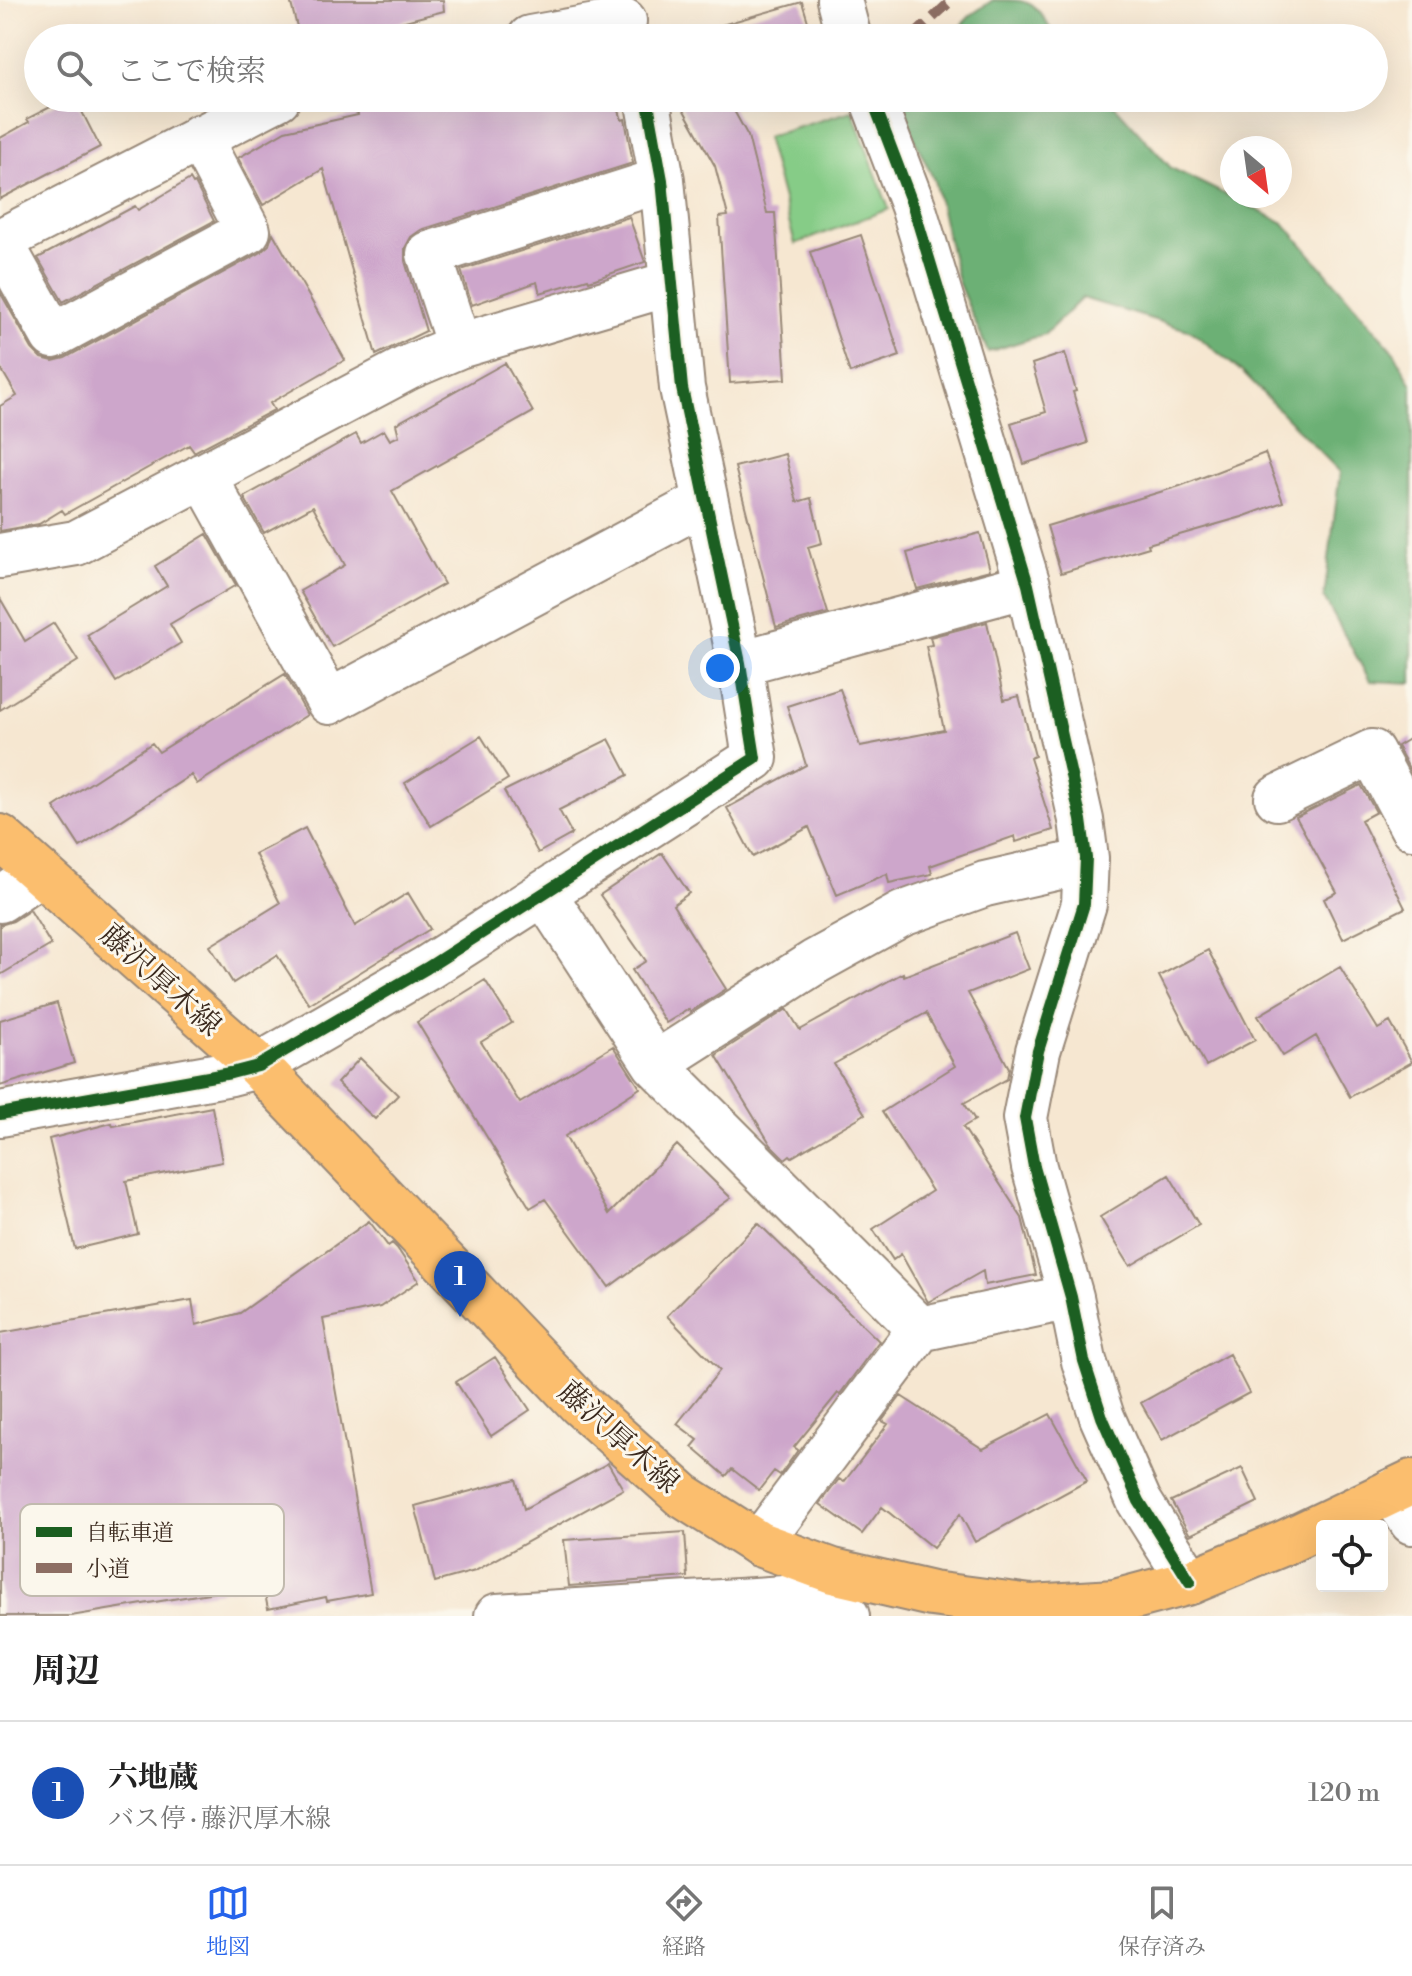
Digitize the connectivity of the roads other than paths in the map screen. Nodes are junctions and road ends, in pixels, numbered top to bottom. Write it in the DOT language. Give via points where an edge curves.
graph roads {
  1 [pos="839,0"];
  2 [pos="623,20"];
  3 [pos="602,24"];
  4 [pos="845,24"];
  5 [pos="250,112"];
  6 [pos="650,112"];
  7 [pos="877,112"];
  8 [pos="199,137"];
  9 [pos="662,180"];
  10 [pos="672,283"];
  11 [pos="459,346"];
  12 [pos="203,475"];
  13 [pos="704,502"];
  14 [pos="1,553"];
  15 [pos="1028,585"];
  16 [pos="740,663"];
  17 [pos="1277,798"];
  18 [pos="1412,827"];
  19 [pos="0,837"];
  20 [pos="1086,861"];
  21 [pos="40,873"];
  22 [pos="544,894"];
  23 [pos="0,900"];
  24 [pos="655,1064"];
  25 [pos="258,1066"];
  26 [pos="0,1114"];
  27 [pos="1071,1297"];
  28 [pos="920,1329"];
  29 [pos="1405,1498"];
  30 [pos="759,1544"];
  31 [pos="833,1571"];
  32 [pos="1190,1582"];
  33 [pos="497,1616"];
  34 [pos="849,1616"];
  1 -- 4 [label="street"];
  2 -- 3 [label="street"];
  5 -- 8 [label="street"];
  6 -- 9 [label="street"];
  7 -- 15 [label="street" via="913,206"];
  8 -- 8 [label="street" via="248,231 53,336 0,241"];
  9 -- 10 [label="street"];
  9 -- 11 [label="street" via="429,254"];
  10 -- 11 [label="street"];
  10 -- 13 [label="street" via="682,388"];
  11 -- 12 [label="street"];
  12 -- 13 [label="street" via="329,702"];
  12 -- 14 [label="street" via="76,543"];
  13 -- 16 [label="street"];
  15 -- 16 [label="street"];
  15 -- 20 [label="street"];
  16 -- 22 [label="street" via="755,758"];
  17 -- 18 [label="street" via="1372,752"];
  19 -- 21 [label="main road, 藤沢厚木線"];
  20 -- 24 [label="street" via="985,884 902,914 815,962"];
  20 -- 27 [label="street" via="1084,904 1038,1051 1025,1118"];
  21 -- 23 [label="street"];
  21 -- 25 [label="main road, 藤沢厚木線"];
  22 -- 24 [label="street"];
  22 -- 25 [label="street"];
  24 -- 28 [label="street"];
  25 -- 26 [label="street"];
  25 -- 30 [label="main road, 藤沢厚木線" via="580,1404 682,1495"];
  27 -- 28 [label="street"];
  27 -- 32 [label="street" via="1102,1417 1139,1501"];
  28 -- 30 [label="street"];
  29 -- 32 [label="main road, 藤沢厚木線"];
  30 -- 31 [label="main road, 藤沢厚木線"];
  31 -- 32 [label="main road, 藤沢厚木線" via="932,1594 1031,1607 1115,1602"];
  31 -- 34 [label="street"];
  33 -- 34 [label="street" via="784,1598"];
}
